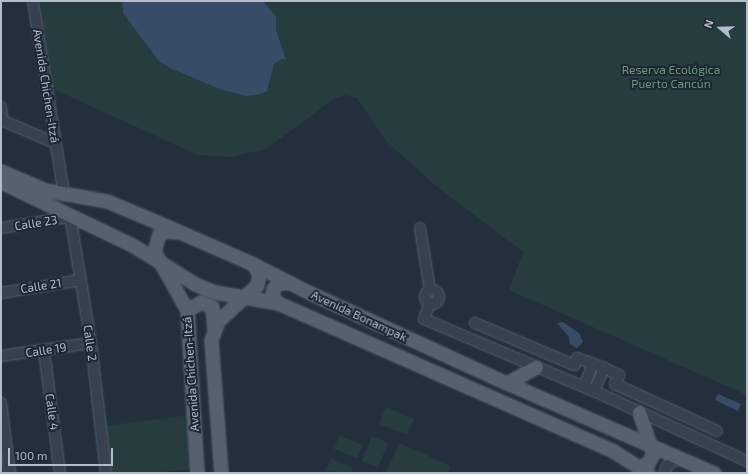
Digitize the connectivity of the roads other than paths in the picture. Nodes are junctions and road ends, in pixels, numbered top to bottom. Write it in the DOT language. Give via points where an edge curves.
graph roads {
  1 [pos="33,1"];
  2 [pos="1,107"];
  3 [pos="1,120"];
  4 [pos="55,143"];
  5 [pos="1,171"];
  6 [pos="1,182"];
  7 [pos="64,194"];
  8 [pos="70,216"];
  9 [pos="1,228"];
  10 [pos="420,228"];
  11 [pos="183,234"];
  12 [pos="157,260"];
  13 [pos="253,264"];
  14 [pos="81,280"];
  15 [pos="288,283"];
  16 [pos="1,293"];
  17 [pos="244,298"];
  18 [pos="278,303"];
  19 [pos="187,310"];
  20 [pos="475,323"];
  21 [pos="214,330"];
  22 [pos="91,342"];
  23 [pos="44,351"];
  24 [pos="1,356"];
  25 [pos="593,364"];
  26 [pos="536,367"];
  27 [pos="604,368"];
  28 [pos="507,383"];
  29 [pos="584,387"];
  30 [pos="594,391"];
  31 [pos="1,403"];
  32 [pos="639,412"];
  33 [pos="3,429"];
  34 [pos="717,430"];
  35 [pos="650,446"];
  36 [pos="678,458"];
  37 [pos="747,461"];
  38 [pos="639,469"];
  39 [pos="710,472"];
  40 [pos="10,473"];
  41 [pos="60,473"];
  42 [pos="106,473"];
  43 [pos="195,473"];
  44 [pos="221,473"];
  45 [pos="664,473"];
  1 -- 4 [label="street, Avenida Chichen-Itzá"];
  2 -- 3 [label="street"];
  3 -- 4 [label="street"];
  4 -- 7 [label="street, Avenida Chichen-Itzá"];
  5 -- 7 [label="main road, Avenida Bonampak" via="45,190"];
  6 -- 8 [label="main road, Avenida Bonampak"];
  7 -- 11 [label="main road, Avenida Bonampak" via="107,202"];
  8 -- 9 [label="street, Calle 23"];
  8 -- 12 [label="main road, Avenida Bonampak"];
  8 -- 14 [label="street, Calle 2"];
  10 -- 26 [label="street" via="430,290 425,296 430,303 424,319"];
  11 -- 12 [label="main road" via="168,231 159,234 154,244"];
  11 -- 13 [label="main road, Avenida Bonampak"];
  12 -- 17 [label="main road, Avenida Bonampak" via="195,284 215,292"];
  12 -- 19 [label="main road, Avenida Chichen-Itzá" via="170,277"];
  13 -- 15 [label="main road, Avenida Bonampak"];
  13 -- 17 [label="main road, Avenida Chichen-Itzá" via="258,270 259,282"];
  14 -- 16 [label="street, Calle 21"];
  14 -- 22 [label="street, Calle 2"];
  15 -- 18 [label="main road" via="278,283 272,289 272,297"];
  15 -- 28 [label="main road, Avenida Bonampak"];
  17 -- 18 [label="main road, Avenida Bonampak"];
  17 -- 21 [label="main road, Avenida Chichen-Itzá" via="226,311"];
  18 -- 38 [label="main road, Avenida Bonampak" via="613,451"];
  19 -- 21 [label="main road" via="201,302 212,308"];
  19 -- 43 [label="main road, Avenida Chichen-Itzá"];
  20 -- 25 [label="street" via="574,365 577,358"];
  21 -- 44 [label="main road, Avenida Chichen-Itzá" via="211,340"];
  22 -- 23 [label="street, Calle 19"];
  22 -- 42 [label="street, Calle 2"];
  23 -- 24 [label="street, Calle 19"];
  23 -- 41 [label="street, Calle 4"];
  25 -- 27 [label="street"];
  25 -- 29 [label="street"];
  26 -- 28 [label="main road"];
  26 -- 29 [label="street"];
  27 -- 30 [label="street"];
  27 -- 34 [label="street" via="618,375 615,384"];
  28 -- 35 [label="main road, Avenida Bonampak"];
  29 -- 30 [label="street"];
  30 -- 32 [label="street"];
  31 -- 33 [label="street"];
  32 -- 35 [label="main road"];
  32 -- 37 [label="street"];
  33 -- 40 [label="street"];
  35 -- 36 [label="main road, Avenida Bonampak"];
  35 -- 38 [label="main road" via="651,459"];
  36 -- 39 [label="main road, Avenida Bonampak"];
  36 -- 45 [label="street" via="667,466"];
}
